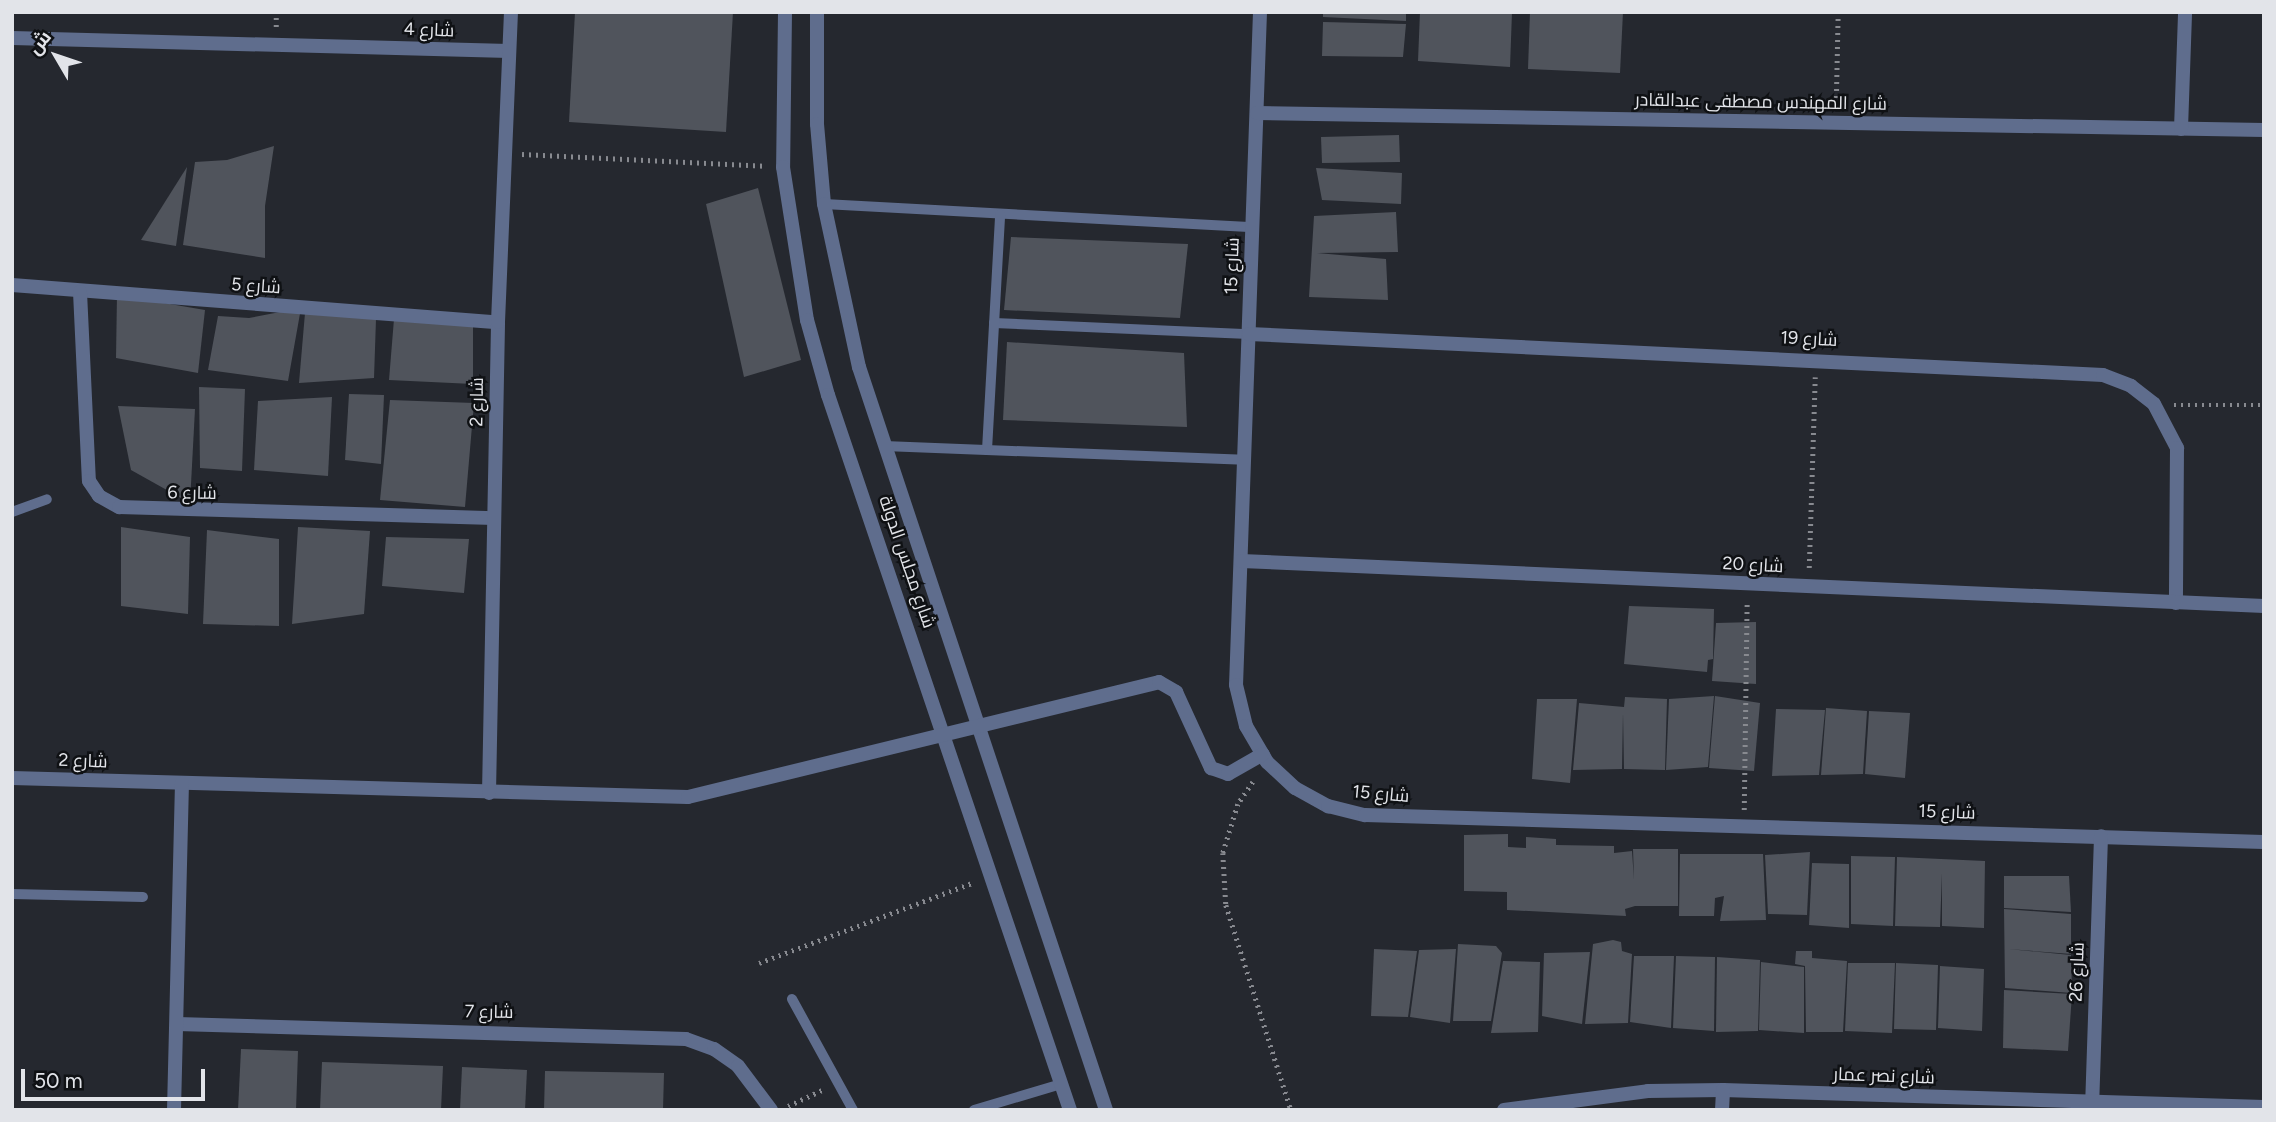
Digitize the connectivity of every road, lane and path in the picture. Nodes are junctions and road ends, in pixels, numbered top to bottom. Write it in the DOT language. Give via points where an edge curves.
graph roads {
  1 [pos="511,12"];
  2 [pos="785,12"];
  3 [pos="817,12"];
  4 [pos="1261,12"];
  5 [pos="1838,12"];
  6 [pos="2185,12"];
  7 [pos="12,38"];
  8 [pos="509,51"];
  9 [pos="1257,113"];
  10 [pos="1836,123"];
  11 [pos="2181,129"];
  12 [pos="2264,130"];
  13 [pos="507,154"];
  14 [pos="783,167"];
  15 [pos="824,204"];
  16 [pos="1000,214"];
  17 [pos="1253,227"];
  18 [pos="12,285"];
  19 [pos="80,292"];
  20 [pos="498,322"];
  21 [pos="994,323"];
  22 [pos="1249,334"];
  23 [pos="1815,358"];
  24 [pos="2154,404"];
  25 [pos="2264,405"];
  26 [pos="884,446"];
  27 [pos="987,450"];
  28 [pos="1244,460"];
  29 [pos="47,499"];
  30 [pos="12,512"];
  31 [pos="494,518"];
  32 [pos="1241,561"];
  33 [pos="1747,583"];
  34 [pos="1808,586"];
  35 [pos="2176,603"];
  36 [pos="2264,606"];
  37 [pos="976,723"];
  38 [pos="945,732"];
  39 [pos="1265,758"];
  40 [pos="12,778"];
  41 [pos="182,783"];
  42 [pos="489,793"];
  43 [pos="1743,825"];
  44 [pos="2101,836"];
  45 [pos="2264,842"];
  46 [pos="994,874"];
  47 [pos="12,894"];
  48 [pos="143,897"];
  49 [pos="759,963"];
  50 [pos="792,999"];
  51 [pos="177,1024"];
  52 [pos="838,1082"];
  53 [pos="1061,1084"];
  54 [pos="1723,1090"];
  55 [pos="2092,1106"];
  56 [pos="2264,1107"];
  57 [pos="174,1110"];
  58 [pos="771,1110"];
  59 [pos="780,1110"];
  60 [pos="853,1110"];
  61 [pos="974,1110"];
  62 [pos="1070,1110"];
  63 [pos="1106,1110"];
  64 [pos="1291,1110"];
  65 [pos="1504,1110"];
  66 [pos="1723,1110"];
  1 -- 8 [label="street, شارع 2"];
  2 -- 14 [label="street, شارع مجلس الدولة"];
  3 -- 15 [label="street, شارع مجلس الدولة" via="817,124"];
  4 -- 9 [label="street, شارع 15"];
  5 -- 10 [label="path"];
  6 -- 11 [label="street"];
  7 -- 8 [label="street, شارع 4"];
  8 -- 13 [label="street, شارع 2"];
  9 -- 10 [label="street, شارع المهندس مصطفى عبدالقادر"];
  9 -- 17 [label="street, شارع 15"];
  10 -- 11 [label="street, شارع المهندس مصطفى عبدالقادر"];
  11 -- 12 [label="street, شارع المهندس مصطفى عبدالقادر"];
  13 -- 14 [label="path"];
  13 -- 20 [label="street, شارع 2"];
  14 -- 38 [label="street, شارع مجلس الدولة" via="807,320 828,395"];
  15 -- 16 [label="lane"];
  15 -- 26 [label="street, شارع مجلس الدولة" via="852,341"];
  16 -- 17 [label="lane"];
  16 -- 21 [label="lane"];
  17 -- 22 [label="street, شارع 15"];
  18 -- 19 [label="street, شارع 5"];
  19 -- 20 [label="street, شارع 5"];
  19 -- 31 [label="street, شارع 6" via="89,481 99,496 119,507"];
  20 -- 31 [label="street, شارع 2"];
  21 -- 22 [label="lane"];
  21 -- 27 [label="lane"];
  22 -- 23 [label="street, شارع 19"];
  22 -- 28 [label="street, شارع 15"];
  23 -- 24 [label="street, شارع 19" via="2103,374 2131,386"];
  23 -- 34 [label="path"];
  24 -- 25 [label="path"];
  24 -- 35 [label="street, شارع 19" via="2177,448"];
  26 -- 27 [label="lane"];
  26 -- 37 [label="street, شارع مجلس الدولة"];
  27 -- 28 [label="lane"];
  28 -- 32 [label="street, شارع 15"];
  29 -- 30 [label="lane"];
  31 -- 42 [label="street, شارع 2"];
  32 -- 33 [label="street, شارع 20"];
  32 -- 39 [label="street, شارع 15" via="1236,685 1246,726"];
  33 -- 34 [label="street, شارع 20"];
  33 -- 43 [label="path"];
  34 -- 35 [label="street, شارع 20"];
  35 -- 36 [label="street, شارع 20"];
  37 -- 38 [label="street, شارع 2"];
  37 -- 39 [label="street, شارع 2" via="1159,682 1176,692 1212,768 1228,774"];
  37 -- 63 [label="street, شارع مجلس الدولة"];
  38 -- 42 [label="street, شارع 2" via="688,796"];
  38 -- 46 [label="street, شارع مجلس الدولة"];
  39 -- 43 [label="street, شارع 15" via="1295,788 1328,806 1365,815"];
  39 -- 64 [label="path" via="1238,804 1223,853 1226,905"];
  40 -- 41 [label="street, شارع 2"];
  41 -- 42 [label="street, شارع 2"];
  41 -- 51 [label="street"];
  43 -- 44 [label="street, شارع 15"];
  44 -- 45 [label="street, شارع 15"];
  44 -- 55 [label="street, شارع 26"];
  46 -- 49 [label="path"];
  46 -- 53 [label="street, شارع مجلس الدولة"];
  47 -- 48 [label="lane"];
  50 -- 52 [label="lane"];
  51 -- 57 [label="street"];
  51 -- 58 [label="street, شارع 7" via="686,1039 738,1066"];
  52 -- 59 [label="path"];
  52 -- 60 [label="lane"];
  53 -- 61 [label="lane"];
  53 -- 62 [label="street, شارع مجلس الدولة"];
  54 -- 55 [label="street, شارع نصر عمار"];
  54 -- 65 [label="street, شارع نصر عمار" via="1636,1093"];
  54 -- 66 [label="street"];
  55 -- 56 [label="street, شارع نصر عمار"];
}
